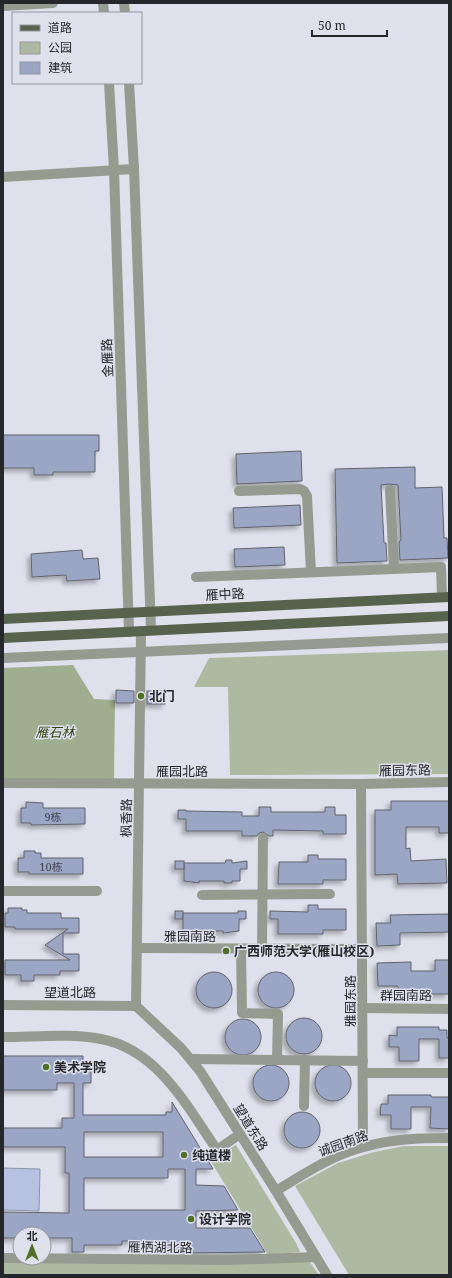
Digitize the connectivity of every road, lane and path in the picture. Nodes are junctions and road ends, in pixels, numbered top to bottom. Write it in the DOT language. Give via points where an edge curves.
graph roads {
  1 [pos="53,3"];
  2 [pos="3,6"];
  3 [pos="108,84"];
  4 [pos="129,84"];
  5 [pos="134,169"];
  6 [pos="114,170"];
  7 [pos="3,176"];
  8 [pos="390,490"];
  9 [pos="239,491"];
  10 [pos="394,569"];
  11 [pos="311,572"];
  12 [pos="196,577"];
  13 [pos="446,597"];
  14 [pos="150,611"];
  15 [pos="129,612"];
  16 [pos="449,616"];
  17 [pos="3,619"];
  18 [pos="146,631"];
  19 [pos="129,632"];
  20 [pos="3,638"];
  21 [pos="449,638"];
  22 [pos="141,652"];
  23 [pos="3,658"];
  24 [pos="449,782"];
  25 [pos="3,783"];
  26 [pos="140,784"];
  27 [pos="361,784"];
  28 [pos="263,838"];
  29 [pos="3,891"];
  30 [pos="97,892"];
  31 [pos="330,894"];
  32 [pos="202,895"];
  33 [pos="262,895"];
  34 [pos="137,948"];
  35 [pos="241,949"];
  36 [pos="262,949"];
  37 [pos="363,949"];
  38 [pos="3,1005"];
  39 [pos="136,1006"];
  40 [pos="363,1008"];
  41 [pos="449,1009"];
  42 [pos="3,1037"];
  43 [pos="190,1059"];
  44 [pos="277,1060"];
  45 [pos="305,1060"];
  46 [pos="363,1061"];
  47 [pos="363,1072"];
  48 [pos="449,1072"];
  49 [pos="304,1106"];
  50 [pos="240,1134"];
  51 [pos="449,1138"];
  52 [pos="363,1147"];
  53 [pos="276,1191"];
  54 [pos="316,1257"];
  55 [pos="3,1258"];
  56 [pos="327,1275"];
  1 -- 2 [label="street"];
  3 -- 6 [label="street, 金雁路"];
  4 -- 5 [label="street"];
  5 -- 6 [label="street"];
  5 -- 14 [label="street"];
  6 -- 7 [label="street"];
  6 -- 15 [label="street, 金雁路"];
  8 -- 10 [label="street"];
  9 -- 11 [label="street" via="304,491 307,496"];
  10 -- 11 [label="street"];
  10 -- 13 [label="street" via="441,568"];
  11 -- 12 [label="street"];
  13 -- 14 [label="main road, 雁中路"];
  14 -- 15 [label="main road, 雁中路"];
  14 -- 18 [label="street"];
  15 -- 17 [label="main road, 雁中路"];
  15 -- 19 [label="street, 金雁路"];
  16 -- 18 [label="main road"];
  18 -- 19 [label="main road"];
  18 -- 22 [label="street, 枫香路"];
  19 -- 20 [label="main road"];
  21 -- 22 [label="street"];
  22 -- 23 [label="street"];
  22 -- 26 [label="street, 枫香路"];
  24 -- 27 [label="street, 雁园东路"];
  25 -- 26 [label="street, 雁园北路"];
  26 -- 27 [label="street, 雁园北路"];
  26 -- 34 [label="street, 枫香路"];
  27 -- 37 [label="street, 雅园东路"];
  28 -- 33 [label="street"];
  29 -- 30 [label="street"];
  31 -- 33 [label="street"];
  32 -- 33 [label="street"];
  33 -- 36 [label="street"];
  34 -- 35 [label="street, 雅园南路"];
  34 -- 39 [label="street, 枫香路"];
  35 -- 36 [label="street, 雅园南路"];
  35 -- 44 [label="street" via="242,1013 278,1014"];
  36 -- 37 [label="street, 雅园南路"];
  37 -- 40 [label="street, 雅园东路"];
  38 -- 39 [label="street, 望道北路"];
  39 -- 43 [label="street, 望道东路"];
  40 -- 41 [label="street, 群园南路"];
  40 -- 46 [label="street, 雅园东路"];
  42 -- 50 [label="street" via="100,1038 127,1048 149,1062 169,1082 217,1150"];
  43 -- 44 [label="street"];
  43 -- 50 [label="street, 望道东路"];
  44 -- 45 [label="street"];
  45 -- 46 [label="street"];
  45 -- 49 [label="street"];
  46 -- 47 [label="street, 雅园东路"];
  47 -- 48 [label="street"];
  47 -- 52 [label="street, 雅园东路"];
  50 -- 53 [label="street, 望道东路"];
  51 -- 52 [label="street, 诚园南路" via="394,1141"];
  52 -- 53 [label="street, 诚园南路" via="310,1170"];
  53 -- 54 [label="street, 望道东路"];
  54 -- 55 [label="street, 雁栖湖北路" via="229,1260"];
  54 -- 56 [label="street, 望道东路"];
}
